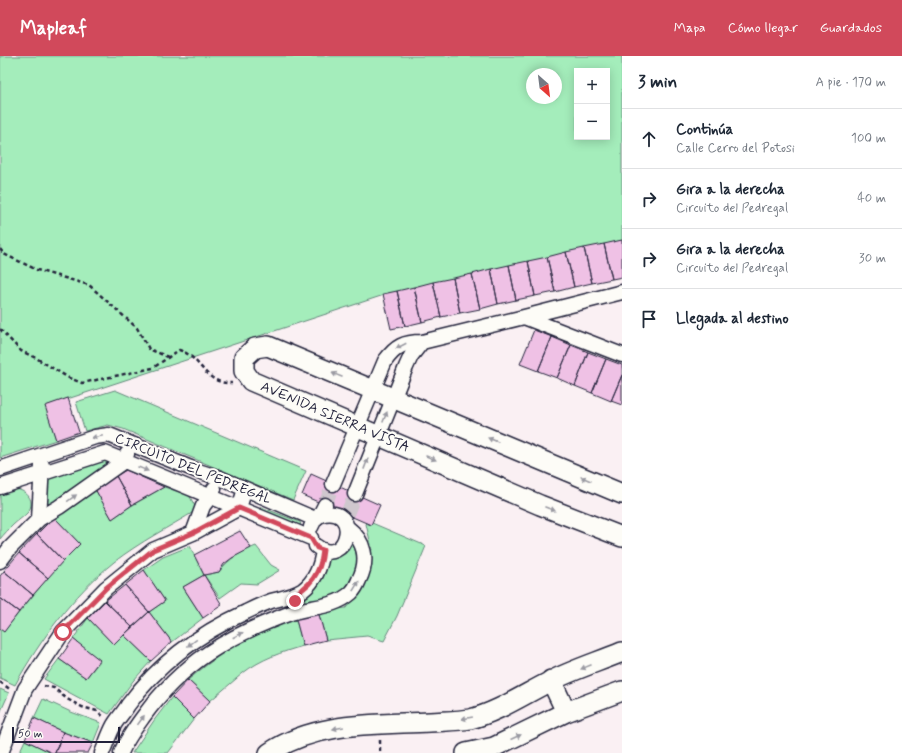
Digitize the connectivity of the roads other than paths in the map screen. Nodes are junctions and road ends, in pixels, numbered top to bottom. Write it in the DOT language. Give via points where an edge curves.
graph roads {
  1 [pos="622,292"];
  2 [pos="524,317"];
  3 [pos="422,342"];
  4 [pos="622,354"];
  5 [pos="373,389"];
  6 [pos="393,398"];
  7 [pos="358,427"];
  8 [pos="378,435"];
  9 [pos="131,444"];
  10 [pos="44,454"];
  11 [pos="124,461"];
  12 [pos="0,469"];
  13 [pos="42,473"];
  14 [pos="220,478"];
  15 [pos="333,484"];
  16 [pos="0,487"];
  17 [pos="245,489"];
  18 [pos="355,494"];
  19 [pos="622,494"];
  20 [pos="210,497"];
  21 [pos="239,508"];
  22 [pos="320,513"];
  23 [pos="39,519"];
  24 [pos="346,521"];
  25 [pos="193,533"];
  26 [pos="622,537"];
  27 [pos="311,538"];
  28 [pos="323,550"];
  29 [pos="0,561"];
  30 [pos="296,593"];
  31 [pos="309,608"];
  32 [pos="292,612"];
  33 [pos="622,652"];
  34 [pos="551,680"];
  35 [pos="622,691"];
  36 [pos="566,712"];
  37 [pos="1,753"];
  38 [pos="102,753"];
  39 [pos="121,753"];
  40 [pos="269,753"];
  41 [pos="466,753"];
  1 -- 2 [label="street"];
  2 -- 3 [label="street"];
  2 -- 4 [label="street"];
  3 -- 5 [label="street, one-way" via="400,345 392,352 385,361"];
  3 -- 6 [label="street" via="411,356"];
  5 -- 6 [label="main road, AVENIDA SIERRA VISTA"];
  5 -- 7 [label="street"];
  5 -- 7 [label="main road, AVENIDA SIERRA VISTA, one-way" via="268,346 256,348 244,358 244,371 251,381"];
  8 -- 6 [label="street, one-way"];
  19 -- 6 [label="main road, AVENIDA SIERRA VISTA, one-way"];
  7 -- 8 [label="main road, AVENIDA SIERRA VISTA"];
  7 -- 15 [label="street"];
  18 -- 8 [label="street, one-way"];
  8 -- 26 [label="main road, AVENIDA SIERRA VISTA, one-way" via="540,505"];
  9 -- 10 [label="street, CIRCUITO DEL PEDREGAL, one-way" via="109,435 95,437"];
  9 -- 11 [label="street"];
  9 -- 14 [label="street, CIRCUITO DEL PEDREGAL"];
  10 -- 12 [label="street, CIRCUITO DEL PEDREGAL"];
  10 -- 13 [label="street"];
  11 -- 13 [label="street, CIRCUITO DEL PEDREGAL" via="105,454"];
  11 -- 20 [label="street, CIRCUITO DEL PEDREGAL, one-way"];
  23 -- 11 [label="street, one-way"];
  13 -- 16 [label="street, CIRCUITO DEL PEDREGAL"];
  13 -- 23 [label="street"];
  14 -- 17 [label="street, CIRCUITO DEL PEDREGAL"];
  14 -- 20 [label="street"];
  17 -- 21 [label="street"];
  17 -- 22 [label="street, CIRCUITO DEL PEDREGAL"];
  20 -- 21 [label="street, CIRCUITO DEL PEDREGAL"];
  20 -- 25 [label="street" via="203,506"];
  21 -- 25 [label="street"];
  21 -- 27 [label="street, CIRCUITO DEL PEDREGAL"];
  22 -- 24 [label="street" via="333,514"];
  22 -- 27 [label="street" via="312,525"];
  23 -- 29 [label="street"];
  24 -- 28 [label="street" via="348,534 342,546 336,550"];
  31 -- 24 [label="street, one-way" via="334,603 344,598 352,592 362,574 365,555 363,546"];
  25 -- 37 [label="street" via="153,550 106,588 63,632 25,688"];
  27 -- 28 [label="street" via="317,548"];
  28 -- 30 [label="street" via="317,573 308,585"];
  30 -- 31 [label="street" via="301,594 302,603"];
  30 -- 32 [label="street"];
  30 -- 38 [label="street, one-way" via="230,619 194,641 164,665 140,690 114,725"];
  31 -- 32 [label="street"];
  39 -- 32 [label="street, one-way" via="155,700 189,666 210,650 239,634"];
  33 -- 34 [label="main road, one-way"];
  34 -- 36 [label="main road"];
  34 -- 40 [label="main road, one-way" via="492,711 470,718 313,732"];
  35 -- 36 [label="main road"];
  41 -- 36 [label="main road, one-way" via="494,747"];
}
